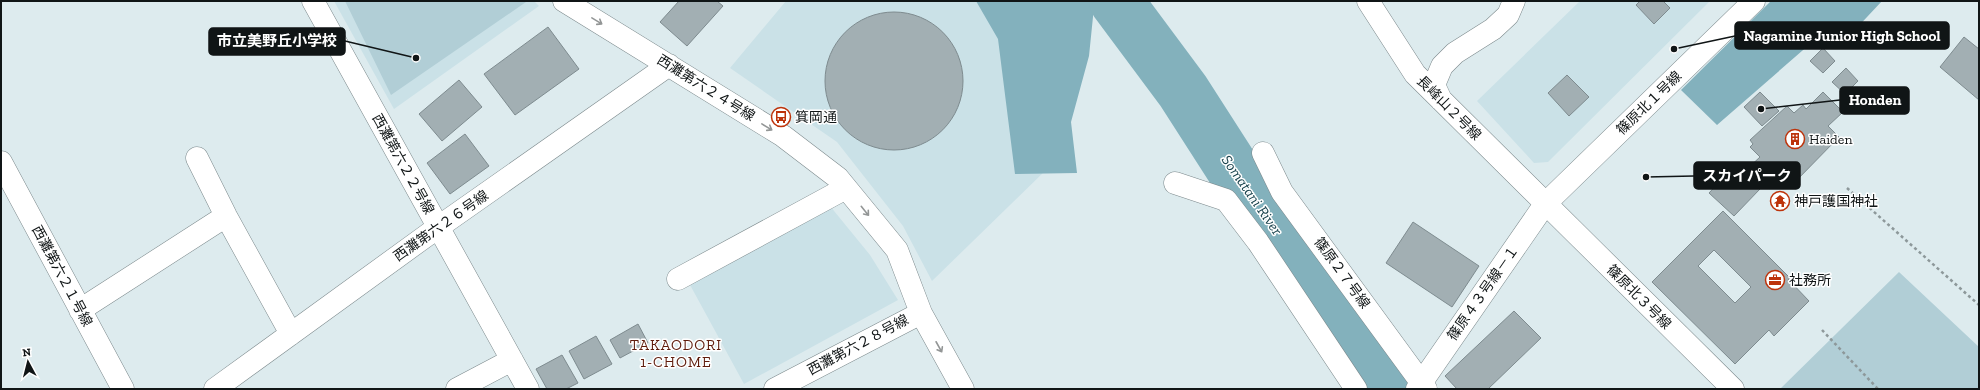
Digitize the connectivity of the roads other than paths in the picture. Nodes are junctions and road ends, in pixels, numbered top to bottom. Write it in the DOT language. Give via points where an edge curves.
graph roads {
  1 [pos="313,1"];
  2 [pos="564,1"];
  3 [pos="1368,1"];
  4 [pos="1514,1"];
  5 [pos="1754,1"];
  6 [pos="670,65"];
  7 [pos="1441,100"];
  8 [pos="1263,153"];
  9 [pos="197,158"];
  10 [pos="3,169"];
  11 [pos="1175,183"];
  12 [pos="846,188"];
  13 [pos="1545,204"];
  14 [pos="226,216"];
  15 [pos="437,228"];
  16 [pos="678,279"];
  17 [pos="80,310"];
  18 [pos="921,313"];
  19 [pos="291,334"];
  20 [pos="512,360"];
  21 [pos="1422,387"];
  22 [pos="123,389"];
  23 [pos="215,389"];
  24 [pos="457,389"];
  25 [pos="528,389"];
  26 [pos="775,389"];
  27 [pos="963,389"];
  28 [pos="1356,389"];
  29 [pos="1733,389"];
  1 -- 15 [label="street, 西灘第六２２号線"];
  2 -- 6 [label="street, 西灘第六２４号線, one-way"];
  3 -- 7 [label="street, 長峰山２号線" via="1415,74"];
  4 -- 7 [label="street" via="1508,15 1493,29 1455,53 1442,66 1434,84"];
  5 -- 13 [label="street, 篠原北１号線"];
  6 -- 12 [label="street, 西灘第六２４号線, one-way" via="783,136 838,178"];
  6 -- 15 [label="street, 西灘第六２６号線"];
  7 -- 13 [label="street, 長峰山２号線"];
  8 -- 21 [label="street, 篠原２７号線" via="1282,192"];
  9 -- 14 [label="street"];
  10 -- 17 [label="street, 西灘第六２１号線"];
  11 -- 28 [label="street" via="1226,200 1258,242"];
  12 -- 16 [label="street"];
  12 -- 18 [label="street, 西灘第六２４号線, one-way" via="897,250"];
  13 -- 21 [label="street, 篠原４３号線－１"];
  13 -- 29 [label="street, 篠原北３号線"];
  14 -- 17 [label="street"];
  14 -- 19 [label="street"];
  15 -- 19 [label="street, 西灘第六２６号線"];
  15 -- 20 [label="street, 西灘第六２２号線"];
  17 -- 22 [label="street, 西灘第六２１号線"];
  18 -- 26 [label="street, 西灘第六２８号線"];
  18 -- 27 [label="street, 西灘第六２４号線, one-way"];
  19 -- 23 [label="street, 西灘第六２６号線"];
  20 -- 24 [label="street"];
  20 -- 25 [label="street, 西灘第六２２号線"];
}
